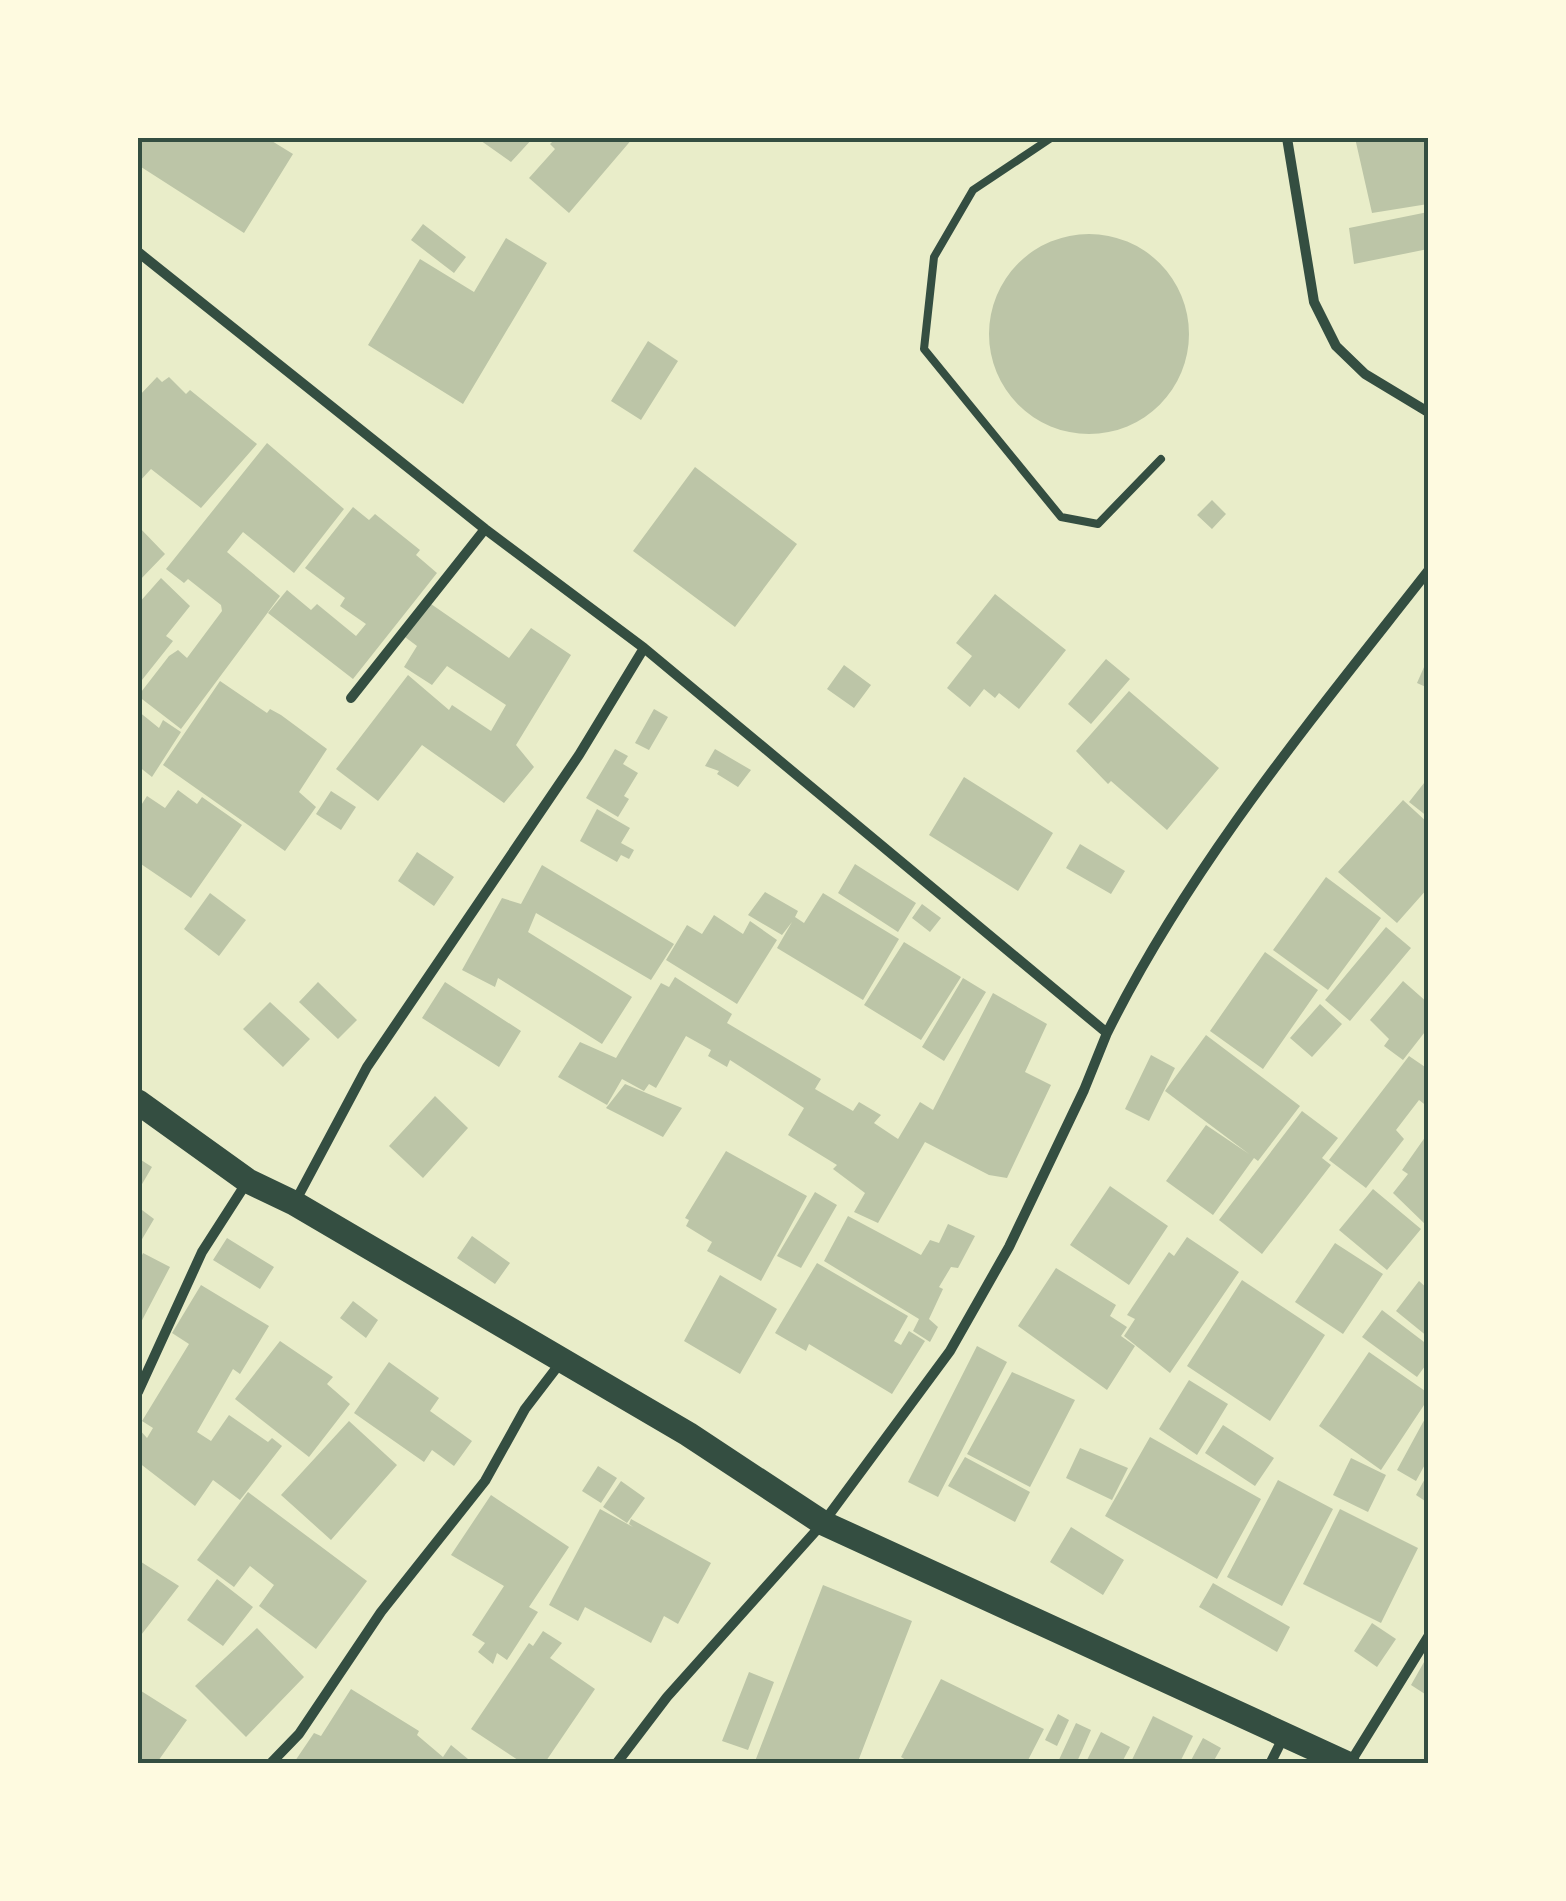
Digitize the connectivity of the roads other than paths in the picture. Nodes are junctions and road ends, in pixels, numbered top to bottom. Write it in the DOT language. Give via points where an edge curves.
graph roads {
  1 [pos="1051,138"];
  2 [pos="1287,138"];
  3 [pos="138,252"];
  4 [pos="1428,412"];
  5 [pos="1161,459"];
  6 [pos="485,528"];
  7 [pos="1428,571"];
  8 [pos="644,648"];
  9 [pos="352,698"];
  10 [pos="1107,1033"];
  11 [pos="138,1102"];
  12 [pos="248,1181"];
  13 [pos="294,1203"];
  14 [pos="561,1362"];
  15 [pos="138,1392"];
  16 [pos="823,1523"];
  17 [pos="1428,1638"];
  18 [pos="1285,1734"];
  19 [pos="270,1764"];
  20 [pos="616,1764"];
  21 [pos="1270,1764"];
  22 [pos="1349,1764"];
  1 -- 5 [label="lane" via="973,190 934,256 924,348 1062,517 1098,524"];
  2 -- 4 [label="street" via="1314,302 1336,346 1365,374"];
  3 -- 6 [label="street"];
  6 -- 8 [label="street"];
  6 -- 9 [label="street"];
  7 -- 10 [label="street" via="1218,842 1140,966"];
  8 -- 10 [label="street"];
  8 -- 13 [label="street" via="367,1067"];
  10 -- 16 [label="street" via="1009,1247 950,1350"];
  11 -- 12 [label="main road"];
  12 -- 13 [label="main road"];
  12 -- 15 [label="street" via="202,1252"];
  13 -- 14 [label="main road"];
  14 -- 16 [label="main road" via="688,1434"];
  14 -- 19 [label="street" via="485,1481 381,1612 300,1734"];
  16 -- 18 [label="main road"];
  16 -- 20 [label="street" via="667,1696"];
  17 -- 22 [label="street"];
  18 -- 21 [label="street"];
  18 -- 22 [label="main road"];
}
